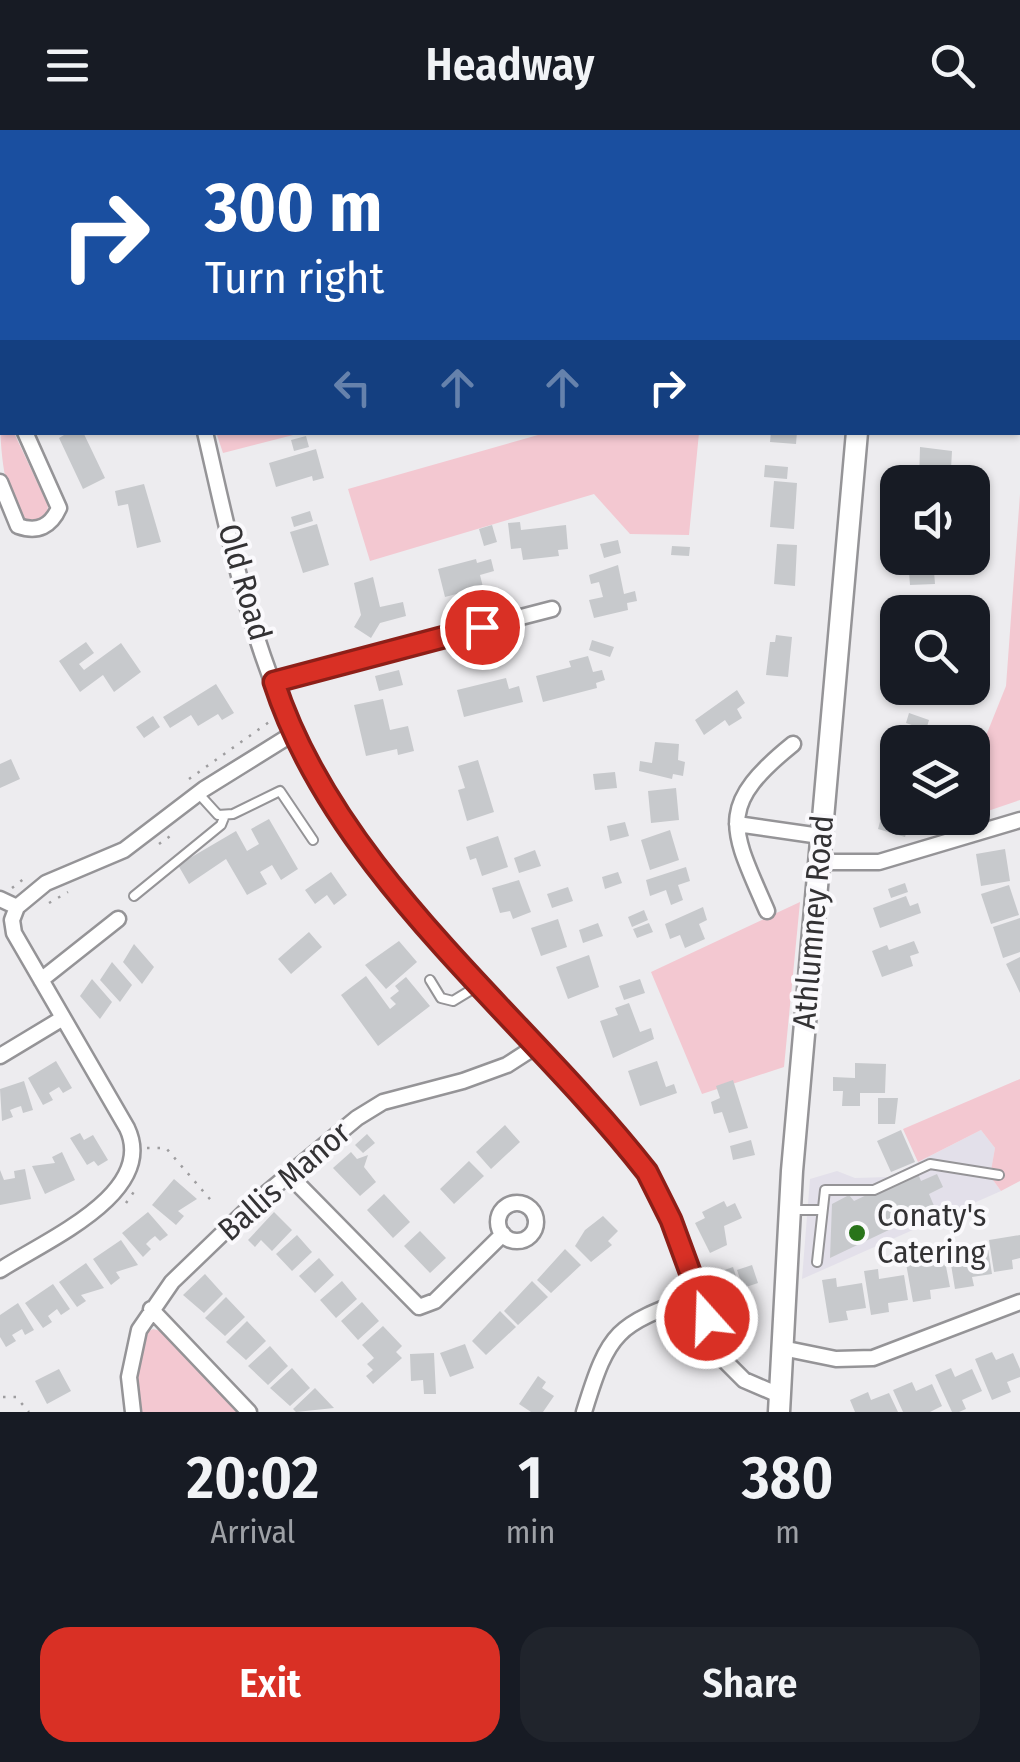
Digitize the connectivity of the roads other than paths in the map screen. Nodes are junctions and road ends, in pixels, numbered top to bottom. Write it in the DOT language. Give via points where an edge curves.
graph roads {
  1 [pos="27,435"];
  2 [pos="206,435"];
  3 [pos="857,435"];
  4 [pos="0,482"];
  5 [pos="552,608"];
  6 [pos="274,682"];
  7 [pos="294,733"];
  8 [pos="793,744"];
  9 [pos="198,793"];
  10 [pos="224,814"];
  11 [pos="1020,820"];
  12 [pos="737,824"];
  13 [pos="820,836"];
  14 [pos="312,840"];
  15 [pos="818,862"];
  16 [pos="4,895"];
  17 [pos="134,896"];
  18 [pos="17,907"];
  19 [pos="767,912"];
  20 [pos="118,920"];
  21 [pos="41,980"];
  22 [pos="430,980"];
  23 [pos="481,984"];
  24 [pos="63,1018"];
  25 [pos="538,1046"];
  26 [pos="0,1056"];
  27 [pos="999,1175"];
  28 [pos="290,1176"];
  29 [pos="789,1210"];
  30 [pos="821,1210"];
  31 [pos="504,1234"];
  32 [pos="817,1262"];
  33 [pos="0,1270"];
  34 [pos="698,1295"];
  35 [pos="1020,1302"];
  36 [pos="151,1309"];
  37 [pos="782,1348"];
  38 [pos="779,1404"];
  39 [pos="133,1412"];
  40 [pos="250,1412"];
  41 [pos="584,1412"];
  1 -- 4 [label="street" via="59,508 53,522 39,529 18,526"];
  2 -- 6 [label="street, Old Road"];
  3 -- 13 [label="main road, Athlumney Road"];
  5 -- 6 [label="street"];
  6 -- 7 [label="street, Old Road"];
  7 -- 9 [label="street"];
  7 -- 23 [label="street, Old Road" via="352,830"];
  8 -- 12 [label="street" via="748,783"];
  9 -- 10 [label="lane"];
  9 -- 18 [label="street" via="124,850 46,883"];
  10 -- 14 [label="lane" via="280,791"];
  10 -- 17 [label="lane" via="221,825"];
  11 -- 15 [label="street" via="879,862"];
  12 -- 13 [label="street"];
  12 -- 19 [label="street"];
  13 -- 15 [label="main road, Athlumney Road"];
  15 -- 29 [label="main road, Athlumney Road"];
  16 -- 18 [label="street"];
  18 -- 21 [label="street" via="14,933"];
  20 -- 21 [label="street"];
  21 -- 24 [label="street"];
  22 -- 23 [label="lane" via="441,998 453,1001"];
  23 -- 25 [label="street, Old Road"];
  24 -- 26 [label="street"];
  24 -- 33 [label="street" via="143,1149 115,1194"];
  25 -- 28 [label="street, Ballis Manor" via="508,1065 384,1102"];
  25 -- 34 [label="street, Old Road" via="647,1172"];
  27 -- 30 [label="lane" via="930,1164 874,1190 825,1190"];
  28 -- 31 [label="street" via="419,1308"];
  28 -- 36 [label="street, Ballis Manor" via="198,1257"];
  29 -- 30 [label="lane"];
  29 -- 37 [label="main road, Athlumney Road"];
  30 -- 32 [label="lane"];
  34 -- 38 [label="street, Old Road" via="724,1360"];
  34 -- 41 [label="street" via="616,1333"];
  35 -- 37 [label="street" via="874,1358 836,1359"];
  36 -- 39 [label="street, Ballis Manor" via="132,1352"];
  36 -- 40 [label="street"];
  37 -- 38 [label="main road, Athlumney Road"];
}
